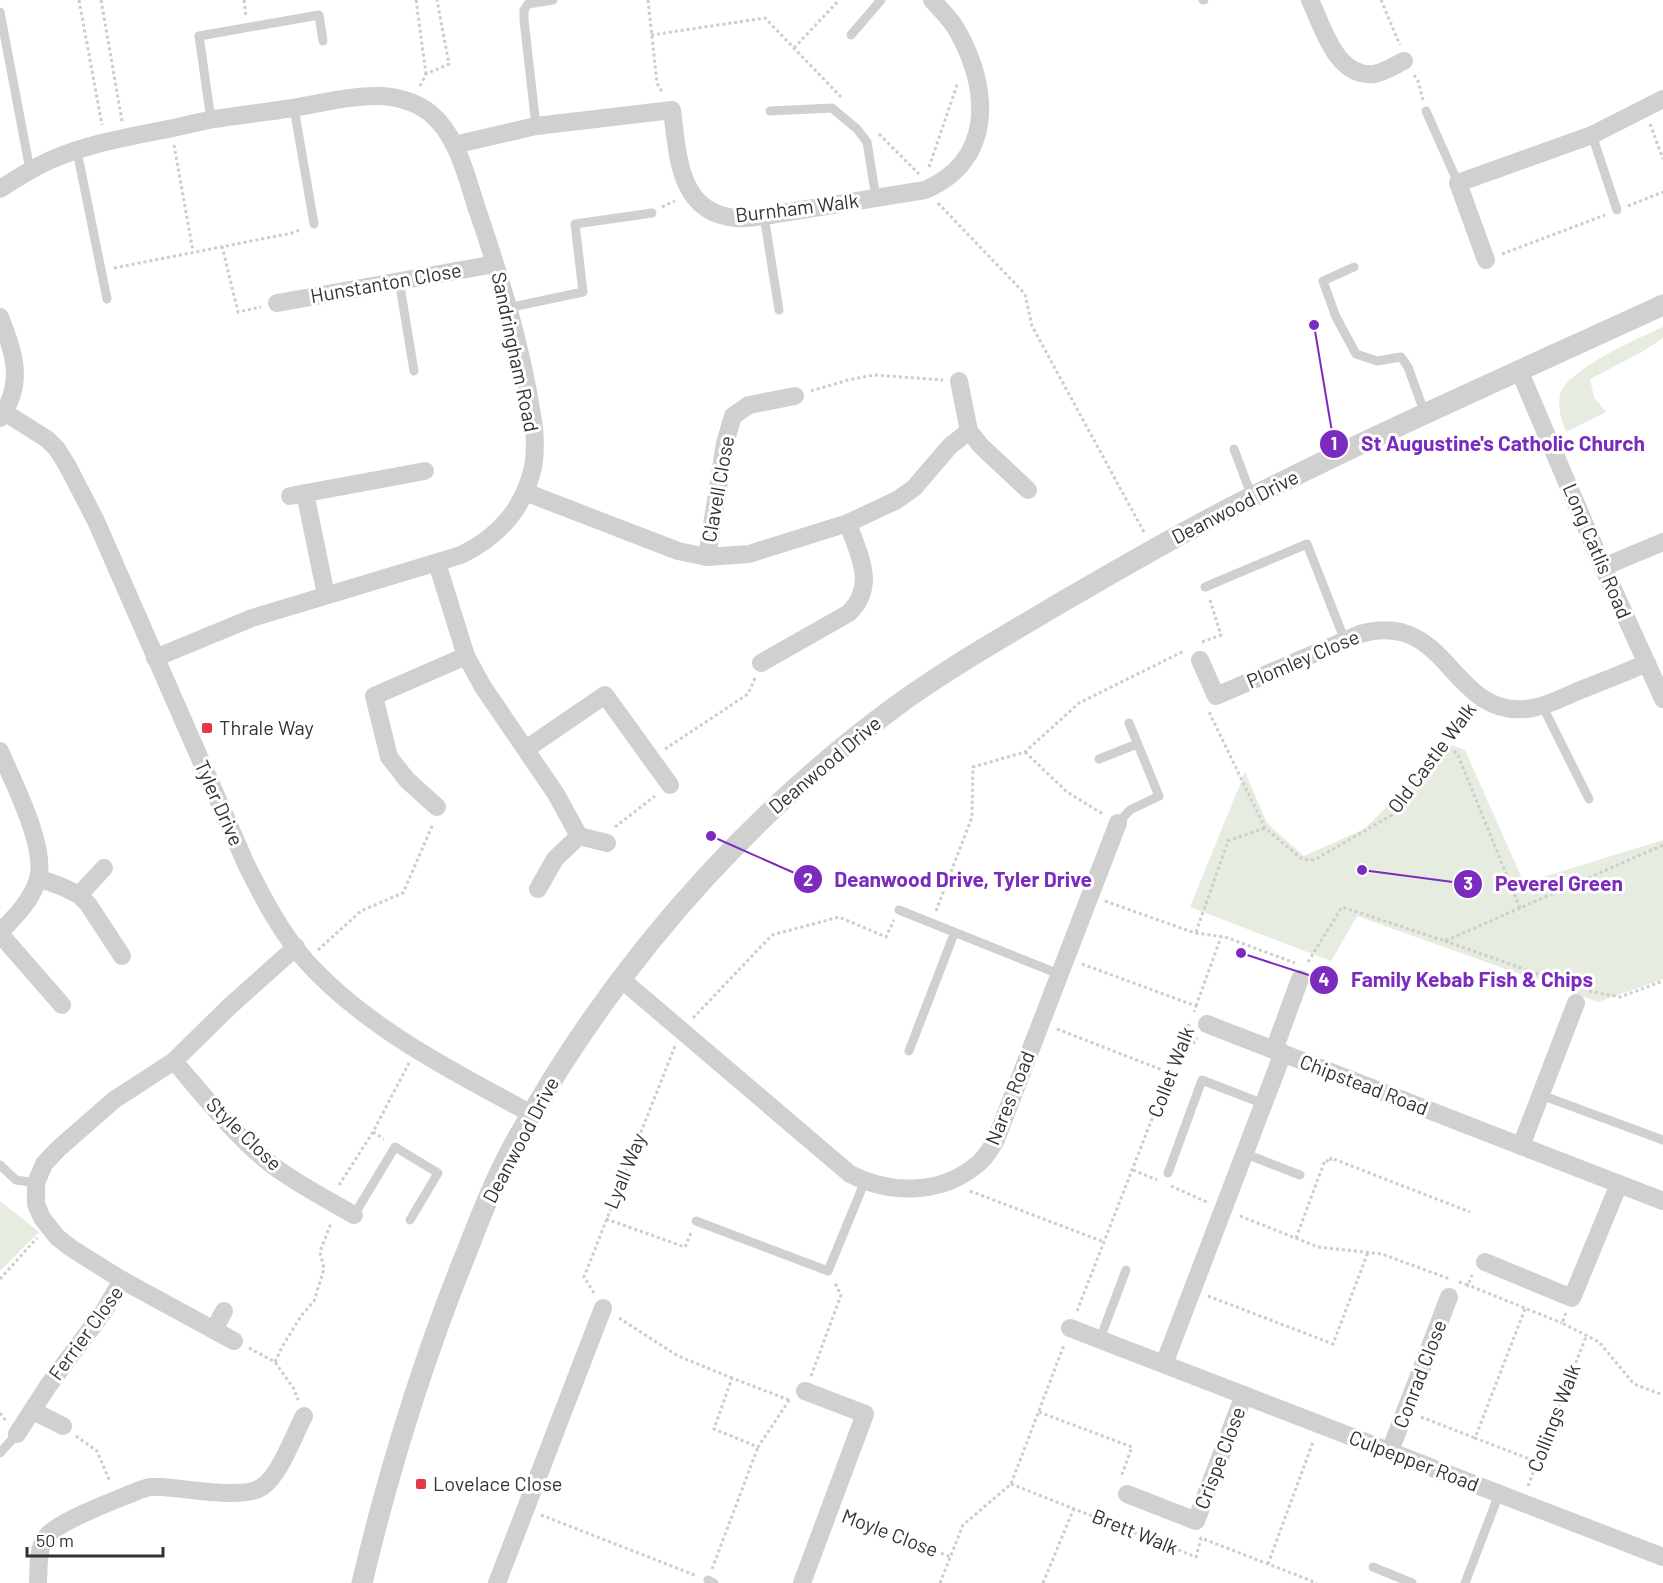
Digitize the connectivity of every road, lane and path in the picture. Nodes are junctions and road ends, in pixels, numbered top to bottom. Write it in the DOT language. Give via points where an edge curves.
graph roads {
  1 [pos="79,0"];
  2 [pos="101,0"];
  3 [pos="416,0"];
  4 [pos="437,0"];
  5 [pos="553,0"];
  6 [pos="648,0"];
  7 [pos="839,0"];
  8 [pos="881,0"];
  9 [pos="932,0"];
  10 [pos="1310,0"];
  11 [pos="0,12"];
  12 [pos="651,35"];
  13 [pos="851,35"];
  14 [pos="323,40"];
  15 [pos="794,48"];
  16 [pos="968,54"];
  17 [pos="1404,62"];
  18 [pos="426,74"];
  19 [pos="1663,99"];
  20 [pos="411,103"];
  21 [pos="294,108"];
  22 [pos="832,108"];
  23 [pos="1644,109"];
  24 [pos="672,110"];
  25 [pos="770,111"];
  26 [pos="1426,111"];
  27 [pos="211,120"];
  28 [pos="536,126"];
  29 [pos="171,129"];
  30 [pos="875,130"];
  31 [pos="1592,135"];
  32 [pos="125,137"];
  33 [pos="105,142"];
  34 [pos="454,145"];
  35 [pos="77,151"];
  36 [pos="1663,159"];
  37 [pos="30,170"];
  38 [pos="1458,183"];
  39 [pos="925,185"];
  40 [pos="0,189"];
  41 [pos="1663,192"];
  42 [pos="690,193"];
  43 [pos="876,198"];
  44 [pos="1617,210"];
  45 [pos="652,213"];
  46 [pos="764,216"];
  47 [pos="314,224"];
  48 [pos="222,246"];
  49 [pos="193,251"];
  50 [pos="1486,260"];
  51 [pos="495,264"];
  52 [pos="1354,267"];
  53 [pos="102,270"];
  54 [pos="399,280"];
  55 [pos="107,299"];
  56 [pos="278,303"];
  57 [pos="1663,305"];
  58 [pos="507,308"];
  59 [pos="779,310"];
  60 [pos="0,317"];
  61 [pos="1518,370"];
  62 [pos="414,371"];
  63 [pos="959,381"];
  64 [pos="795,396"];
  65 [pos="1425,414"];
  66 [pos="2,415"];
  67 [pos="969,431"];
  68 [pos="1234,449"];
  69 [pos="425,471"];
  70 [pos="1028,490"];
  71 [pos="525,492"];
  72 [pos="1252,497"];
  73 [pos="848,524"];
  74 [pos="1663,542"];
  75 [pos="1153,549"];
  76 [pos="707,557"];
  77 [pos="437,563"];
  78 [pos="1603,567"];
  79 [pos="1205,587"];
  80 [pos="326,596"];
  81 [pos="1345,641"];
  82 [pos="1198,653"];
  83 [pos="466,656"];
  84 [pos="155,657"];
  85 [pos="761,663"];
  86 [pos="1647,663"];
  87 [pos="1661,688"];
  88 [pos="1216,696"];
  89 [pos="1479,696"];
  90 [pos="1542,705"];
  91 [pos="1129,723"];
  92 [pos="1137,744"];
  93 [pos="1443,746"];
  94 [pos="526,748"];
  95 [pos="0,751"];
  96 [pos="1025,752"];
  97 [pos="651,758"];
  98 [pos="1099,759"];
  99 [pos="670,786"];
  100 [pos="1589,800"];
  101 [pos="437,807"];
  102 [pos="1118,823"];
  103 [pos="1265,828"];
  104 [pos="579,836"];
  105 [pos="607,843"];
  106 [pos="1663,845"];
  107 [pos="104,868"];
  108 [pos="38,878"];
  109 [pos="538,889"];
  110 [pos="79,895"];
  111 [pos="1089,896"];
  112 [pos="1520,908"];
  113 [pos="899,910"];
  114 [pos="931,924"];
  115 [pos="0,933"];
  116 [pos="1196,933"];
  117 [pos="954,934"];
  118 [pos="1222,936"];
  119 [pos="1445,941"];
  120 [pos="301,954"];
  121 [pos="122,956"];
  122 [pos="1300,969"];
  123 [pos="1059,974"];
  124 [pos="621,979"];
  125 [pos="1663,981"];
  126 [pos="1576,1003"];
  127 [pos="62,1005"];
  128 [pos="1196,1006"];
  129 [pos="1040,1023"];
  130 [pos="1207,1024"];
  131 [pos="680,1031"];
  132 [pos="909,1051"];
  133 [pos="1279,1052"];
  134 [pos="174,1061"];
  135 [pos="1170,1073"];
  136 [pos="1541,1095"];
  137 [pos="1264,1104"];
  138 [pos="532,1114"];
  139 [pos="1663,1140"];
  140 [pos="1521,1146"];
  141 [pos="1246,1154"];
  142 [pos="0,1165"];
  143 [pos="1133,1170"];
  144 [pos="1168,1173"];
  145 [pos="1300,1175"];
  146 [pos="865,1181"];
  147 [pos="946,1182"];
  148 [pos="36,1184"];
  149 [pos="1619,1184"];
  150 [pos="1663,1201"];
  151 [pos="1224,1209"];
  152 [pos="1470,1212"];
  153 [pos="354,1215"];
  154 [pos="606,1219"];
  155 [pos="410,1220"];
  156 [pos="696,1221"];
  157 [pos="48,1226"];
  158 [pos="1296,1238"];
  159 [pos="1105,1242"];
  160 [pos="1368,1252"];
  161 [pos="1485,1262"];
  162 [pos="1126,1270"];
  163 [pos="828,1271"];
  164 [pos="0,1279"];
  165 [pos="122,1280"];
  166 [pos="1468,1285"];
  167 [pos="1193,1290"];
  168 [pos="1449,1297"];
  169 [pos="1572,1298"];
  170 [pos="603,1308"];
  171 [pos="1525,1309"];
  172 [pos="224,1311"];
  173 [pos="1562,1323"];
  174 [pos="1070,1328"];
  175 [pos="214,1330"];
  176 [pos="1587,1334"];
  177 [pos="1100,1339"];
  178 [pos="234,1341"];
  179 [pos="1164,1364"];
  180 [pos="732,1378"];
  181 [pos="805,1391"];
  182 [pos="1244,1395"];
  183 [pos="1663,1395"];
  184 [pos="789,1400"];
  185 [pos="33,1411"];
  186 [pos="1406,1411"];
  187 [pos="1038,1412"];
  188 [pos="304,1416"];
  189 [pos="1320,1424"];
  190 [pos="63,1426"];
  191 [pos="17,1434"];
  192 [pos="1475,1438"];
  193 [pos="758,1446"];
  194 [pos="1390,1451"];
  195 [pos="0,1453"];
  196 [pos="1537,1462"];
  197 [pos="1011,1484"];
  198 [pos="1127,1494"];
  199 [pos="1499,1494"];
  200 [pos="117,1500"];
  201 [pos="1522,1502"];
  202 [pos="1074,1508"];
  203 [pos="525,1509"];
  204 [pos="830,1510"];
  205 [pos="951,1557"];
  206 [pos="1663,1557"];
  207 [pos="1268,1564"];
  208 [pos="1373,1567"];
  209 [pos="711,1582"];
  210 [pos="38,1583"];
  211 [pos="362,1583"];
  212 [pos="497,1583"];
  213 [pos="802,1583"];
  214 [pos="940,1583"];
  215 [pos="1043,1583"];
  216 [pos="1317,1583"];
  217 [pos="1412,1583"];
  218 [pos="1465,1583"];
  1 -- 33 [label="path"];
  2 -- 32 [label="path"];
  3 -- 18 [label="path"];
  4 -- 18 [label="path" via="449,64"];
  5 -- 28 [label="lane" via="528,4 524,10"];
  6 -- 12 [label="path"];
  7 -- 15 [label="path"];
  8 -- 13 [label="lane"];
  9 -- 16 [label="street, Burnham Walk" via="958,32"];
  10 -- 17 [label="street" via="1340,60 1349,69 1375,74"];
  11 -- 37 [label="lane"];
  12 -- 15 [label="path" via="765,18"];
  12 -- 24 [label="path" via="657,83"];
  14 -- 27 [label="lane" via="318,15 199,36"];
  15 -- 22 [label="path" via="842,97"];
  16 -- 39 [label="path"];
  16 -- 39 [label="street, Burnham Walk" via="981,104 975,141 957,172 941,183"];
  18 -- 20 [label="path"];
  19 -- 23 [label="street"];
  20 -- 21 [label="street, Sandringham Road" via="371,96"];
  20 -- 34 [label="street, Sandringham Road" via="431,114"];
  21 -- 27 [label="street, Sandringham Road"];
  21 -- 47 [label="lane"];
  22 -- 25 [label="lane"];
  22 -- 43 [label="lane" via="867,142"];
  23 -- 31 [label="street"];
  23 -- 36 [label="path"];
  24 -- 28 [label="street"];
  24 -- 42 [label="street" via="682,177"];
  26 -- 38 [label="lane"];
  27 -- 29 [label="street, Sandringham Road"];
  28 -- 34 [label="street"];
  29 -- 32 [label="street, Sandringham Road"];
  29 -- 49 [label="path"];
  30 -- 39 [label="path"];
  31 -- 38 [label="street"];
  31 -- 44 [label="lane"];
  32 -- 33 [label="street, Sandringham Road"];
  33 -- 35 [label="street, Sandringham Road"];
  34 -- 51 [label="street, Sandringham Road"];
  35 -- 37 [label="street, Sandringham Road"];
  35 -- 53 [label="lane"];
  37 -- 40 [label="street, Sandringham Road"];
  38 -- 50 [label="street"];
  39 -- 43 [label="street, Burnham Walk"];
  39 -- 75 [label="path" via="1025,294 1032,326"];
  41 -- 44 [label="path"];
  42 -- 45 [label="path"];
  42 -- 46 [label="street, Burnham Walk" via="724,216"];
  43 -- 46 [label="street, Burnham Walk"];
  44 -- 50 [label="path"];
  45 -- 58 [label="lane" via="575,224 583,292"];
  46 -- 59 [label="lane"];
  47 -- 48 [label="path" via="292,233"];
  48 -- 49 [label="path"];
  48 -- 56 [label="path" via="238,312"];
  49 -- 53 [label="path"];
  51 -- 54 [label="street, Hunstanton Close"];
  51 -- 58 [label="street, Sandringham Road"];
  52 -- 65 [label="lane" via="1323,281 1336,317 1356,354 1377,361 1401,357"];
  53 -- 55 [label="lane"];
  54 -- 56 [label="street, Hunstanton Close"];
  54 -- 62 [label="lane"];
  57 -- 61 [label="street, Deanwood Drive"];
  58 -- 71 [label="street, Sandringham Road" via="534,435 533,464"];
  60 -- 66 [label="street" via="16,373 15,386"];
  61 -- 65 [label="street, Deanwood Drive"];
  61 -- 78 [label="street, Long Catlis Road"];
  63 -- 64 [label="path" via="874,375"];
  63 -- 67 [label="street"];
  64 -- 76 [label="street, Clavell Close" via="749,405 733,416 725,442"];
  65 -- 72 [label="street, Deanwood Drive"];
  66 -- 84 [label="street, Tyler Drive" via="47,439 57,449 96,521"];
  67 -- 70 [label="street"];
  67 -- 73 [label="street, Clavell Close" via="950,446 914,488"];
  68 -- 72 [label="lane"];
  69 -- 80 [label="street" via="297,495 313,539"];
  71 -- 76 [label="street, Clavell Close" via="658,545"];
  71 -- 77 [label="street, Sandringham Road" via="499,531 476,547"];
  72 -- 75 [label="street, Deanwood Drive"];
  73 -- 76 [label="street, Clavell Close" via="749,554"];
  73 -- 85 [label="street" via="864,572 863,594 858,604 849,613"];
  74 -- 78 [label="street"];
  75 -- 124 [label="street, Deanwood Drive" via="966,661 846,745 733,848"];
  77 -- 80 [label="street, Sandringham Road"];
  77 -- 83 [label="street"];
  78 -- 86 [label="street, Long Catlis Road"];
  79 -- 81 [label="lane" via="1307,544"];
  79 -- 82 [label="path" via="1221,634"];
  80 -- 84 [label="street, Sandringham Road" via="252,618"];
  81 -- 88 [label="street, Plomley Close"];
  81 -- 89 [label="street, Plomley Close" via="1371,631 1408,634 1435,650"];
  82 -- 88 [label="street"];
  82 -- 96 [label="path" via="1078,704"];
  83 -- 94 [label="street"];
  83 -- 101 [label="street" via="374,696 389,757"];
  84 -- 120 [label="street, Tyler Drive" via="250,873 271,912"];
  85 -- 97 [label="path" via="748,694"];
  86 -- 87 [label="street, Long Catlis Road"];
  86 -- 90 [label="street, Plomley Close"];
  88 -- 103 [label="path, Old Castle Walk" via="1210,714"];
  89 -- 90 [label="street, Plomley Close" via="1513,709"];
  89 -- 93 [label="path, Old Castle Walk"];
  90 -- 100 [label="lane"];
  91 -- 92 [label="lane"];
  92 -- 98 [label="lane"];
  92 -- 102 [label="lane" via="1159,796 1130,810"];
  93 -- 103 [label="path, Old Castle Walk" via="1392,815 1314,860 1302,859"];
  93 -- 112 [label="path" via="1457,753"];
  94 -- 97 [label="street" via="605,695"];
  94 -- 104 [label="street"];
  95 -- 108 [label="street" via="34,836 40,866"];
  96 -- 102 [label="path" via="1067,792"];
  96 -- 114 [label="path" via="973,767 972,817"];
  97 -- 99 [label="street"];
  99 -- 105 [label="path" via="610,830"];
  101 -- 120 [label="path" via="431,833 403,893 361,911"];
  102 -- 111 [label="street, Nares Road"];
  103 -- 116 [label="path" via="1228,841"];
  104 -- 105 [label="street"];
  104 -- 109 [label="street" via="555,860"];
  106 -- 112 [label="path"];
  107 -- 110 [label="street"];
  108 -- 110 [label="street"];
  108 -- 115 [label="street" via="34,890"];
  110 -- 121 [label="street"];
  111 -- 116 [label="path"];
  111 -- 123 [label="street, Nares Road"];
  112 -- 119 [label="path"];
  113 -- 114 [label="lane"];
  113 -- 131 [label="path" via="886,937 839,916 772,935"];
  114 -- 117 [label="lane"];
  115 -- 127 [label="street"];
  116 -- 118 [label="path"];
  117 -- 123 [label="lane"];
  117 -- 132 [label="lane"];
  118 -- 122 [label="path"];
  118 -- 128 [label="path"];
  119 -- 122 [label="path" via="1342,907"];
  119 -- 125 [label="path" via="1582,989 1620,997"];
  120 -- 134 [label="street" via="230,1006"];
  120 -- 138 [label="street, Tyler Drive" via="359,1010"];
  122 -- 133 [label="street"];
  123 -- 128 [label="path, Collet Walk" via="1079,963"];
  123 -- 129 [label="street, Nares Road"];
  124 -- 131 [label="street, Nares Road"];
  124 -- 138 [label="street, Deanwood Drive"];
  126 -- 136 [label="street"];
  128 -- 135 [label="path, Collet Walk"];
  129 -- 135 [label="path"];
  129 -- 147 [label="street, Nares Road" via="995,1142 976,1166"];
  130 -- 133 [label="street, Chipstead Road"];
  131 -- 146 [label="street, Nares Road" via="833,1161"];
  131 -- 154 [label="path, Lyall Way"];
  133 -- 137 [label="street"];
  133 -- 140 [label="street, Chipstead Road"];
  134 -- 148 [label="street" via="114,1100 58,1149 44,1164"];
  134 -- 153 [label="street, Style Close" via="251,1146 293,1179"];
  135 -- 143 [label="path, Collet Walk"];
  136 -- 139 [label="lane"];
  136 -- 140 [label="street"];
  137 -- 141 [label="street"];
  137 -- 144 [label="lane" via="1202,1080"];
  138 -- 211 [label="street, Deanwood Drive" via="485,1206 424,1363 387,1483"];
  140 -- 149 [label="street, Chipstead Road"];
  141 -- 145 [label="lane"];
  141 -- 151 [label="street"];
  142 -- 148 [label="lane" via="16,1180"];
  143 -- 151 [label="path"];
  143 -- 159 [label="path, Collet Walk"];
  146 -- 147 [label="street, Nares Road" via="908,1189"];
  146 -- 163 [label="lane"];
  147 -- 159 [label="path"];
  148 -- 157 [label="street" via="36,1204"];
  149 -- 150 [label="street, Chipstead Road"];
  149 -- 169 [label="street"];
  151 -- 158 [label="path"];
  151 -- 167 [label="street"];
  152 -- 158 [label="path" via="1331,1158 1330,1162 1325,1160"];
  153 -- 155 [label="lane" via="396,1147 438,1173"];
  154 -- 156 [label="path" via="685,1247"];
  154 -- 170 [label="path, Lyall Way" via="584,1277"];
  156 -- 163 [label="lane"];
  157 -- 164 [label="path"];
  157 -- 165 [label="street" via="71,1248"];
  158 -- 160 [label="path" via="1318,1247"];
  159 -- 174 [label="path, Collet Walk"];
  160 -- 166 [label="path"];
  160 -- 167 [label="path" via="1333,1344"];
  161 -- 166 [label="path" via="1478,1258"];
  161 -- 169 [label="street"];
  162 -- 177 [label="lane"];
  163 -- 181 [label="path" via="841,1294"];
  165 -- 175 [label="street, Ferrier Close"];
  165 -- 185 [label="street, Ferrier Close"];
  166 -- 171 [label="path, Collings Walk"];
  167 -- 179 [label="street"];
  168 -- 186 [label="street, Conrad Close"];
  169 -- 173 [label="path"];
  170 -- 180 [label="path, Lyall Way" via="678,1356"];
  170 -- 203 [label="street"];
  171 -- 173 [label="path, Collings Walk"];
  171 -- 192 [label="path"];
  172 -- 175 [label="street"];
  173 -- 176 [label="path, Collings Walk"];
  174 -- 177 [label="street, Culpepper Road"];
  174 -- 187 [label="path, Collet Walk"];
  175 -- 178 [label="street, Ferrier Close"];
  176 -- 183 [label="path, Collings Walk" via="1599,1342 1634,1384"];
  176 -- 196 [label="path, Collings Walk"];
  177 -- 179 [label="street, Culpepper Road"];
  178 -- 188 [label="path" via="276,1362 294,1389"];
  179 -- 182 [label="street, Culpepper Road"];
  180 -- 184 [label="path"];
  180 -- 193 [label="path" via="714,1429"];
  181 -- 184 [label="path"];
  181 -- 204 [label="street, Moyle Close" via="865,1414"];
  182 -- 189 [label="street, Culpepper Road"];
  182 -- 198 [label="street, Crispe Close" via="1196,1521"];
  184 -- 193 [label="path"];
  185 -- 190 [label="street"];
  185 -- 191 [label="street, Ferrier Close"];
  186 -- 192 [label="path"];
  186 -- 194 [label="street, Conrad Close"];
  187 -- 197 [label="path, Collet Walk"];
  187 -- 198 [label="path" via="1132,1447 1116,1490"];
  188 -- 200 [label="street" via="271,1478 254,1492 149,1487"];
  189 -- 194 [label="street, Culpepper Road"];
  189 -- 207 [label="path"];
  190 -- 200 [label="path" via="97,1451"];
  191 -- 195 [label="lane"];
  192 -- 196 [label="path"];
  193 -- 209 [label="path"];
  194 -- 199 [label="street, Culpepper Road"];
  196 -- 201 [label="path, Collings Walk"];
  197 -- 202 [label="path"];
  197 -- 205 [label="path, Collet Walk" via="963,1525"];
  199 -- 201 [label="street, Culpepper Road"];
  199 -- 218 [label="lane"];
  200 -- 210 [label="street" via="49,1533 41,1547"];
  201 -- 206 [label="street, Culpepper Road"];
  202 -- 207 [label="path, Brett Walk" via="1196,1557 1201,1538"];
  202 -- 215 [label="path"];
  203 -- 209 [label="path"];
  203 -- 212 [label="street"];
  204 -- 205 [label="path, Moyle Close"];
  204 -- 213 [label="street, Moyle Close"];
  205 -- 214 [label="path, Collet Walk"];
  207 -- 216 [label="path, Brett Walk"];
  208 -- 217 [label="lane"];
}
